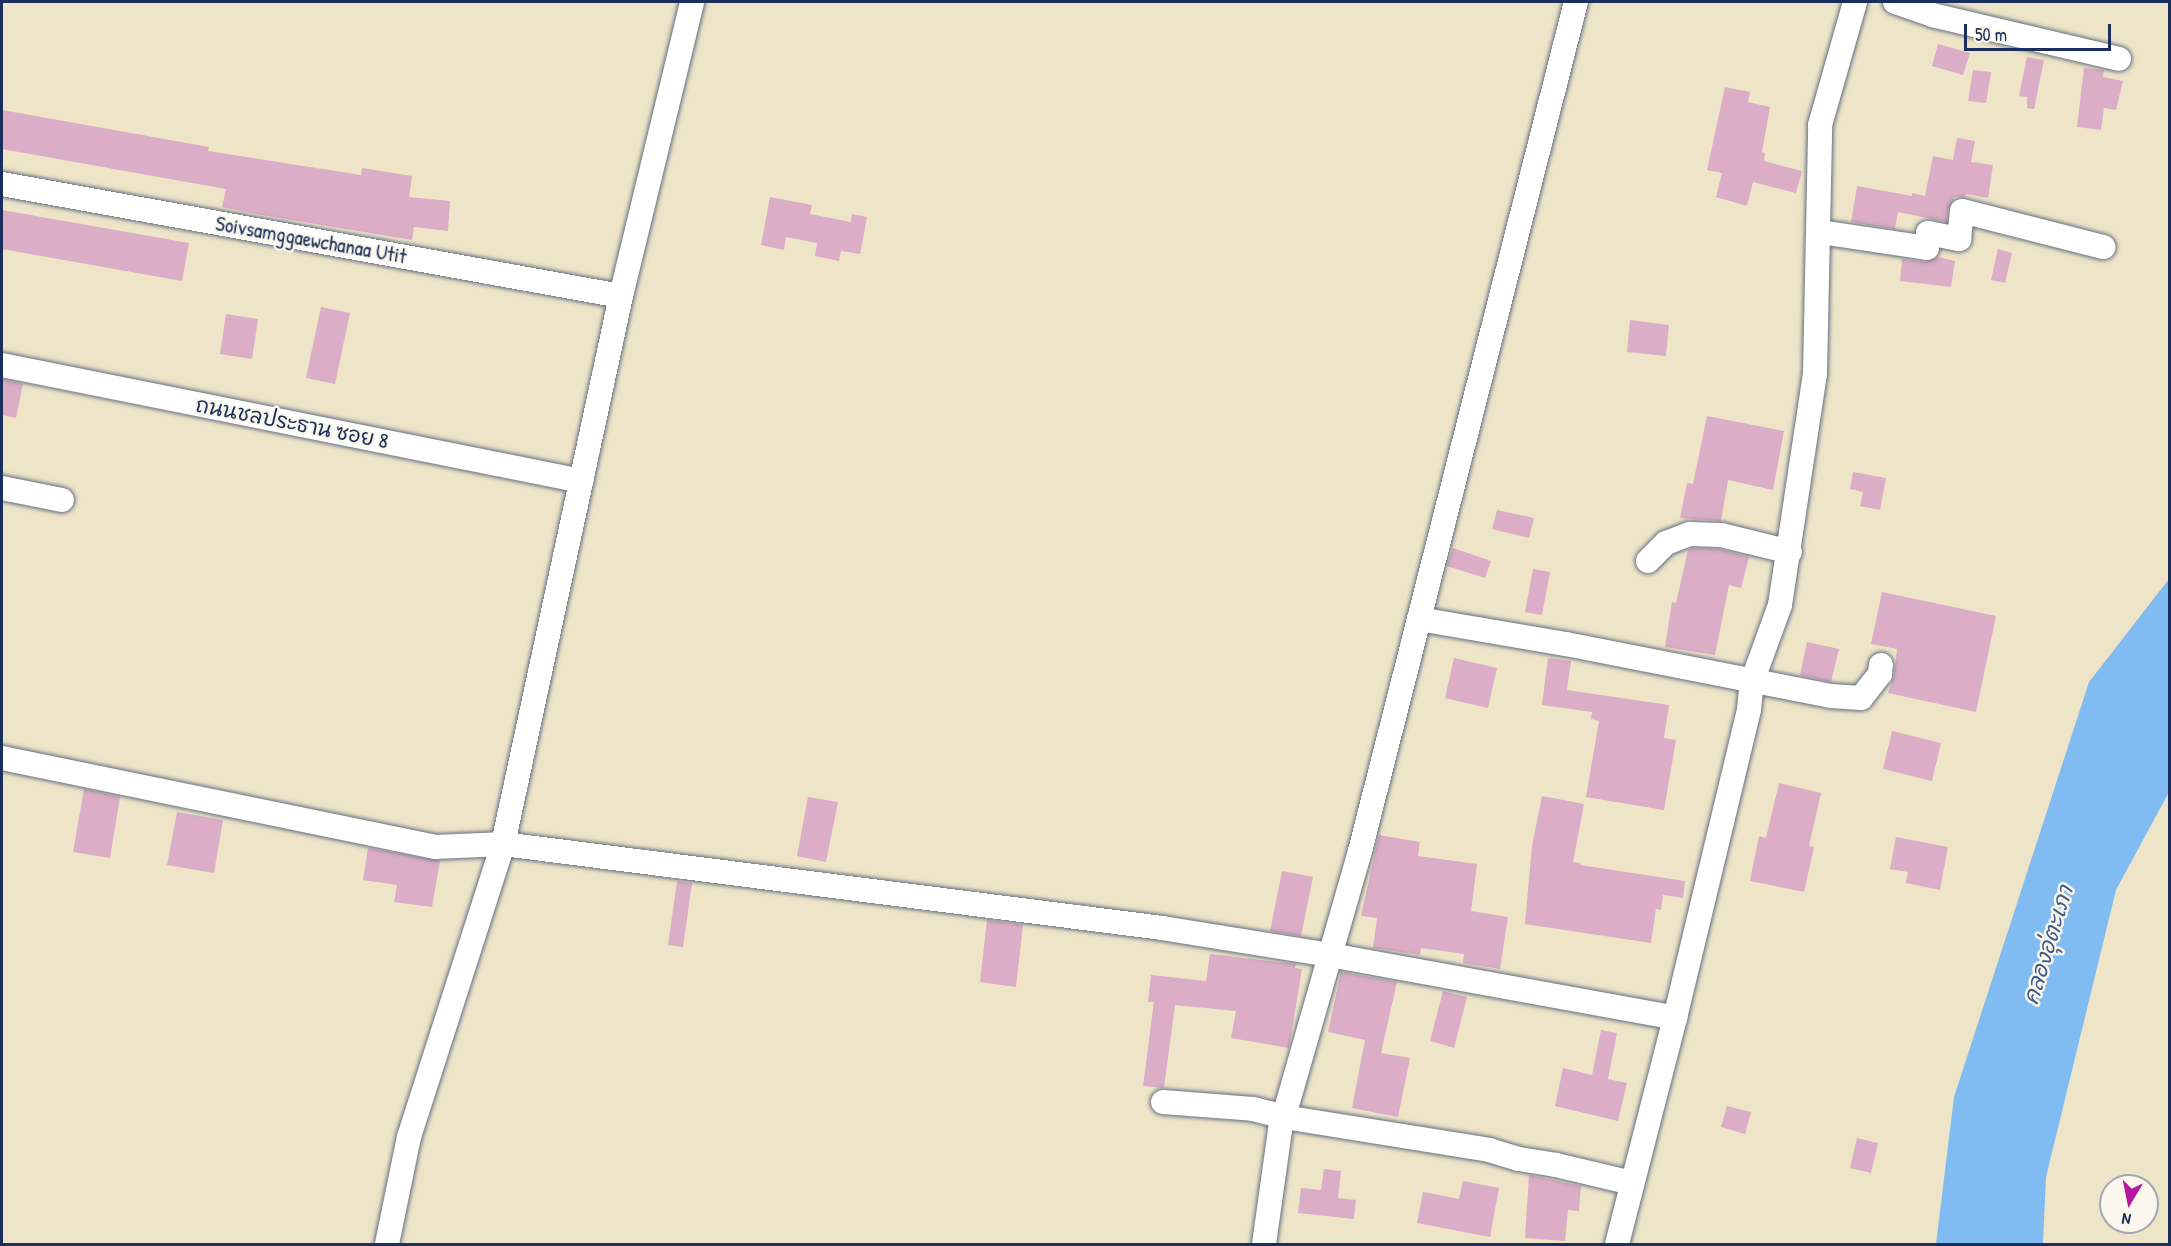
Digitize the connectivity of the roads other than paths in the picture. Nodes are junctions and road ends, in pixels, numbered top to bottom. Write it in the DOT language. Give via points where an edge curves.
graph roads {
  1 [pos="692,2"];
  2 [pos="1576,2"];
  3 [pos="1856,2"];
  4 [pos="1895,2"];
  5 [pos="2119,59"];
  6 [pos="2,184"];
  7 [pos="1820,232"];
  8 [pos="2103,247"];
  9 [pos="621,296"];
  10 [pos="2,365"];
  11 [pos="582,481"];
  12 [pos="2,488"];
  13 [pos="62,500"];
  14 [pos="1790,552"];
  15 [pos="1648,561"];
  16 [pos="1419,619"];
  17 [pos="1881,665"];
  18 [pos="1752,682"];
  19 [pos="2,758"];
  20 [pos="503,844"];
  21 [pos="1330,955"];
  22 [pos="1675,1018"];
  23 [pos="1163,1102"];
  24 [pos="1284,1117"];
  25 [pos="1632,1183"];
  26 [pos="387,1245"];
  27 [pos="1264,1245"];
  28 [pos="1617,1245"];
  1 -- 9 [label="street"];
  2 -- 16 [label="street"];
  3 -- 7 [label="street" via="1820,125"];
  4 -- 5 [label="street" via="1932,15"];
  6 -- 9 [label="street, Soivsamggaewchanaa Utit"];
  7 -- 8 [label="street" via="1927,248 1928,233 1959,239 1962,211"];
  7 -- 14 [label="street" via="1815,374"];
  9 -- 11 [label="street"];
  10 -- 11 [label="street, ถนนชลประธาน ซอย 8"];
  11 -- 20 [label="street"];
  12 -- 13 [label="street"];
  14 -- 15 [label="street" via="1721,536 1690,534 1666,543"];
  14 -- 18 [label="street" via="1780,605"];
  16 -- 18 [label="street"];
  16 -- 21 [label="street"];
  17 -- 18 [label="street" via="1880,674 1861,698"];
  18 -- 22 [label="street" via="1749,709"];
  19 -- 20 [label="street" via="435,847"];
  20 -- 21 [label="street" via="1162,928"];
  20 -- 26 [label="street" via="409,1137"];
  21 -- 22 [label="street"];
  21 -- 24 [label="street"];
  22 -- 25 [label="street"];
  23 -- 24 [label="street" via="1253,1109"];
  24 -- 25 [label="street" via="1489,1150"];
  24 -- 27 [label="street"];
  25 -- 28 [label="street"];
}
